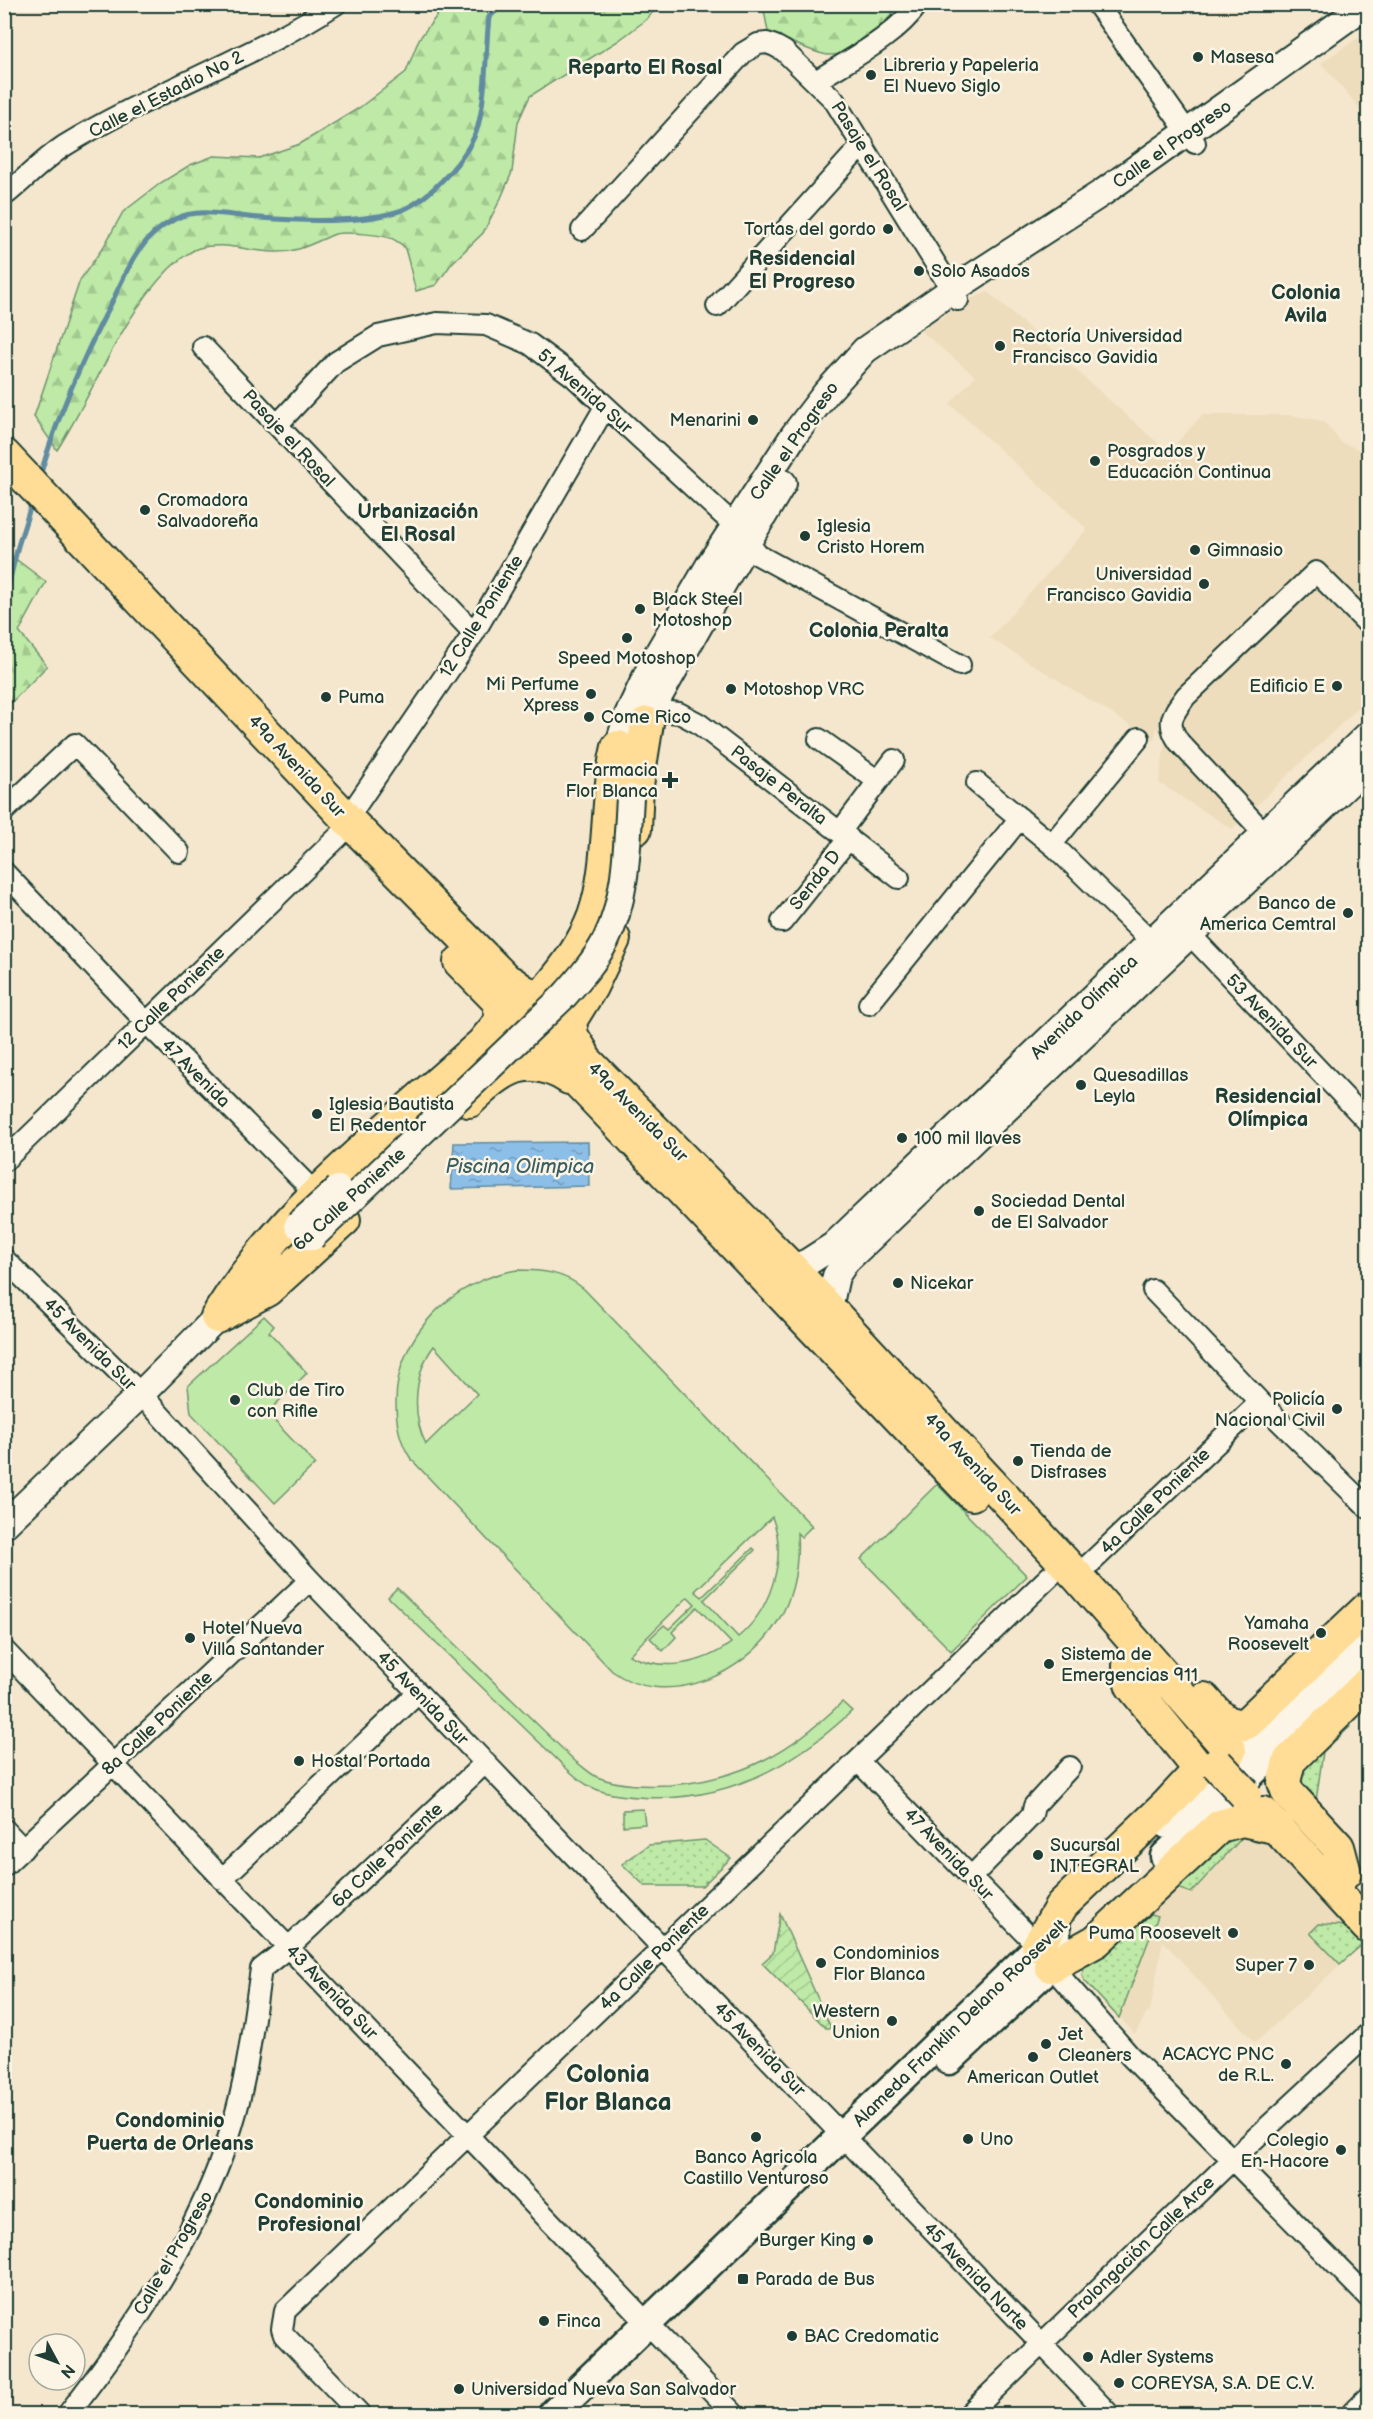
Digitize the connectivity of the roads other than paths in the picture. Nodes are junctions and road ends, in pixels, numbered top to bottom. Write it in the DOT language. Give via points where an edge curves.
graph roads {
  1 [pos="336,4"];
  2 [pos="918,4"];
  3 [pos="1097,4"];
  4 [pos="1367,4"];
  5 [pos="1368,16"];
  6 [pos="816,81"];
  7 [pos="1192,138"];
  8 [pos="863,144"];
  9 [pos="4,196"];
  10 [pos="582,230"];
  11 [pos="955,295"];
  12 [pos="717,306"];
  13 [pos="203,347"];
  14 [pos="605,406"];
  15 [pos="277,424"];
  16 [pos="15,478"];
  17 [pos="741,534"];
  18 [pos="1368,624"];
  19 [pos="474,633"];
  20 [pos="960,665"];
  21 [pos="649,717"];
  22 [pos="1368,735"];
  23 [pos="1139,738"];
  24 [pos="819,739"];
  25 [pos="618,747"];
  26 [pos="894,760"];
  27 [pos="1368,765"];
  28 [pos="878,782"];
  29 [pos="977,783"];
  30 [pos="625,797"];
  31 [pos="4,811"];
  32 [pos="1020,818"];
  33 [pos="343,828"];
  34 [pos="1265,834"];
  35 [pos="844,835"];
  36 [pos="1052,844"];
  37 [pos="179,852"];
  38 [pos="4,872"];
  39 [pos="899,878"];
  40 [pos="782,922"];
  41 [pos="1183,928"];
  42 [pos="1152,942"];
  43 [pos="557,978"];
  44 [pos="869,1004"];
  45 [pos="515,1005"];
  46 [pos="578,1006"];
  47 [pos="146,1022"];
  48 [pos="483,1043"];
  49 [pos="513,1066"];
  50 [pos="587,1076"];
  51 [pos="1368,1122"];
  52 [pos="4,1161"];
  53 [pos="315,1193"];
  54 [pos="4,1259"];
  55 [pos="792,1269"];
  56 [pos="1153,1290"];
  57 [pos="829,1308"];
  58 [pos="217,1317"];
  59 [pos="141,1394"];
  60 [pos="1260,1402"];
  61 [pos="1368,1508"];
  62 [pos="4,1525"];
  63 [pos="1064,1576"];
  64 [pos="310,1580"];
  65 [pos="1368,1608"];
  66 [pos="1368,1633"];
  67 [pos="4,1650"];
  68 [pos="1136,1659"];
  69 [pos="1368,1661"];
  70 [pos="1368,1683"];
  71 [pos="418,1693"];
  72 [pos="859,1762"];
  73 [pos="485,1763"];
  74 [pos="112,1765"];
  75 [pos="1070,1767"];
  76 [pos="1251,1788"];
  77 [pos="1278,1828"];
  78 [pos="4,1829"];
  79 [pos="23,1849"];
  80 [pos="4,1866"];
  81 [pos="1345,1873"];
  82 [pos="972,1876"];
  83 [pos="222,1879"];
  84 [pos="1368,1896"];
  85 [pos="1368,1928"];
  86 [pos="289,1947"];
  87 [pos="664,1949"];
  88 [pos="1045,1956"];
  89 [pos="1368,2034"];
  90 [pos="468,2135"];
  91 [pos="849,2142"];
  92 [pos="1232,2160"];
  93 [pos="1368,2297"];
  94 [pos="654,2330"];
  95 [pos="1040,2343"];
  96 [pos="1368,2401"];
  97 [pos="68,2415"];
  98 [pos="360,2415"];
  99 [pos="553,2415"];
  100 [pos="576,2415"];
  101 [pos="734,2415"];
  102 [pos="969,2415"];
  103 [pos="1109,2415"];
  104 [pos="1355,2415"];
  1 -- 9 [label="street, Calle el Estadio No 2" via="298,29 63,147"];
  2 -- 6 [label="street" via="910,16 882,38"];
  3 -- 7 [label="street"];
  4 -- 7 [label="street, Calle el Progreso"];
  5 -- 7 [label="street, Calle el Progreso"];
  6 -- 8 [label="street, Pasaje el Rosal" via="834,100"];
  6 -- 10 [label="street, Pasaje el Rosal" via="775,46 767,43 750,47"];
  7 -- 11 [label="street, Calle el Progreso"];
  8 -- 11 [label="street, Pasaje el Rosal"];
  8 -- 12 [label="street"];
  11 -- 17 [label="street, Calle el Progreso" via="856,380"];
  13 -- 15 [label="street, Pasaje el Rosal"];
  14 -- 15 [label="street, 51 Avenida Sur" via="530,344 486,325 437,323 378,336 336,362"];
  14 -- 17 [label="street, 51 Avenida Sur"];
  14 -- 19 [label="street, 12 Calle Poniente"];
  15 -- 19 [label="street, Pasaje el Rosal"];
  16 -- 33 [label="main road, 49a Avenida Sur"];
  17 -- 20 [label="street, 51 Avenida Sur" via="758,555"];
  17 -- 21 [label="street, Calle el Progreso"];
  17 -- 25 [label="street, Calle el Progreso" via="710,564 654,660"];
  18 -- 34 [label="street" via="1316,572 1186,696 1174,713 1172,731 1179,742"];
  19 -- 33 [label="street, 12 Calle Poniente"];
  21 -- 30 [label="street, Calle el Progreso"];
  21 -- 35 [label="street, Pasaje Peralta" via="680,713 698,723"];
  21 -- 46 [label="main road" via="637,785 632,871 625,901 608,956"];
  22 -- 34 [label="street, Avenida Olímpica"];
  23 -- 36 [label="street"];
  24 -- 28 [label="street"];
  25 -- 30 [label="street, Calle el Progreso"];
  25 -- 43 [label="main road" via="611,776 598,902 588,931"];
  26 -- 28 [label="street, Senda D"];
  27 -- 41 [label="street, Avenida Olímpica"];
  28 -- 35 [label="street, Senda D"];
  29 -- 32 [label="street"];
  30 -- 45 [label="street, Calle el Progreso, bridge" via="623,878 607,938 579,980"];
  31 -- 37 [label="street" via="75,744"];
  32 -- 36 [label="street"];
  32 -- 44 [label="street"];
  33 -- 45 [label="main road, 49a Avenida Sur"];
  33 -- 47 [label="street, 12 Calle Poniente"];
  34 -- 41 [label="street, Avenida Olímpica"];
  35 -- 39 [label="street, Pasaje Peralta"];
  35 -- 40 [label="street, Senda D"];
  36 -- 42 [label="street"];
  38 -- 47 [label="street, 47 Avenida"];
  41 -- 42 [label="street, Avenida Olímpica"];
  41 -- 51 [label="street, 53 Avenida Sur"];
  41 -- 57 [label="street, Avenida Olímpica" via="846,1261 836,1276"];
  42 -- 55 [label="street, Avenida Olímpica" via="833,1246"];
  43 -- 45 [label="main road" via="540,994 524,993"];
  43 -- 46 [label="main road" via="554,990 560,1002"];
  45 -- 48 [label="main road"];
  45 -- 50 [label="main road, 49a Avenida Sur"];
  45 -- 58 [label="street, 6a Calle Poniente, bridge" via="305,1231"];
  46 -- 50 [label="main road" via="570,1021"];
  47 -- 52 [label="street, 12 Calle Poniente"];
  47 -- 53 [label="street, 47 Avenida"];
  48 -- 49 [label="main road" via="503,1042 513,1052"];
  48 -- 53 [label="main road"];
  49 -- 50 [label="main road" via="545,1065"];
  49 -- 58 [label="main road" via="495,1077 267,1290"];
  50 -- 55 [label="main road, 49a Avenida Sur"];
  50 -- 63 [label="main road, 49a Avenida Sur"];
  53 -- 58 [label="main road" via="248,1272"];
  54 -- 59 [label="street, 45 Avenida Sur"];
  55 -- 57 [label="main road, 49a Avenida Sur"];
  56 -- 60 [label="street"];
  57 -- 63 [label="main road, 49a Avenida Sur"];
  58 -- 59 [label="street, 6a Calle Poniente"];
  59 -- 62 [label="street, 6a Calle Poniente"];
  59 -- 64 [label="street, 45 Avenida Sur"];
  60 -- 61 [label="street"];
  60 -- 63 [label="street, 4a Calle Poniente"];
  63 -- 68 [label="main road, 49a Avenida Sur"];
  63 -- 72 [label="street, 4a Calle Poniente"];
  64 -- 71 [label="street, 45 Avenida Sur"];
  64 -- 74 [label="street, 8a Calle Poniente"];
  65 -- 68 [label="main road" via="1241,1725 1234,1726 1222,1719 1167,1658 1156,1653"];
  66 -- 88 [label="main road, Alameda Franklin Delano Roosevelt"];
  67 -- 74 [label="street, 43 Avenida Sur"];
  68 -- 76 [label="main road, 49a Avenida Sur"];
  68 -- 88 [label="main road" via="1129,1676 1132,1686 1196,1769 1167,1805 1062,1905"];
  69 -- 88 [label="main road, Alameda Franklin Delano Roosevelt"];
  70 -- 81 [label="main road" via="1289,1761 1284,1782 1288,1793 1338,1847"];
  71 -- 73 [label="street, 45 Avenida Sur"];
  71 -- 83 [label="street"];
  72 -- 82 [label="street, 47 Avenida Sur"];
  72 -- 87 [label="street, 4a Calle Poniente"];
  73 -- 86 [label="street, 6a Calle Poniente"];
  73 -- 87 [label="street, 45 Avenida Sur"];
  74 -- 79 [label="street, 8a Calle Poniente"];
  74 -- 83 [label="street, 43 Avenida Sur"];
  75 -- 82 [label="street" via="1034,1806 1032,1815"];
  76 -- 77 [label="main road"];
  76 -- 81 [label="main road"];
  77 -- 85 [label="main road"];
  77 -- 88 [label="main road" via="1242,1820 1220,1826 1096,1941"];
  78 -- 79 [label="street"];
  79 -- 80 [label="street, 8a Calle Poniente"];
  81 -- 84 [label="main road"];
  82 -- 88 [label="street, 47 Avenida Sur"];
  83 -- 86 [label="street, 43 Avenida Sur"];
  86 -- 90 [label="street, 43 Avenida Sur"];
  86 -- 97 [label="street, Calle el Progreso" via="261,1969 242,2090 210,2190 161,2278"];
  87 -- 90 [label="street, 4a Calle Poniente"];
  87 -- 91 [label="street, 45 Avenida Sur"];
  88 -- 91 [label="main road, Alameda Franklin Delano Roosevelt"];
  88 -- 92 [label="street, 47 Avenida Sur" via="1130,2056"];
  89 -- 92 [label="street, Prolongación Calle Arce"];
  90 -- 94 [label="street, 43 Avenida Sur"];
  90 -- 98 [label="street, 4a Calle Poniente" via="285,2311 282,2329 292,2346"];
  91 -- 94 [label="main road, Alameda Franklin Delano Roosevelt"];
  91 -- 95 [label="street, 45 Avenida Norte"];
  92 -- 93 [label="street, 47 Avenida Sur"];
  92 -- 95 [label="street, Prolongación Calle Arce"];
  94 -- 99 [label="main road, Alameda Franklin Delano Roosevelt"];
  94 -- 100 [label="main road, Alameda Franklin Delano Roosevelt"];
  94 -- 101 [label="street, 43 Avenida Sur"];
  95 -- 102 [label="street, Prolongación Calle Arce"];
  95 -- 103 [label="street, 45 Avenida Norte"];
  96 -- 104 [label="street"];
}
